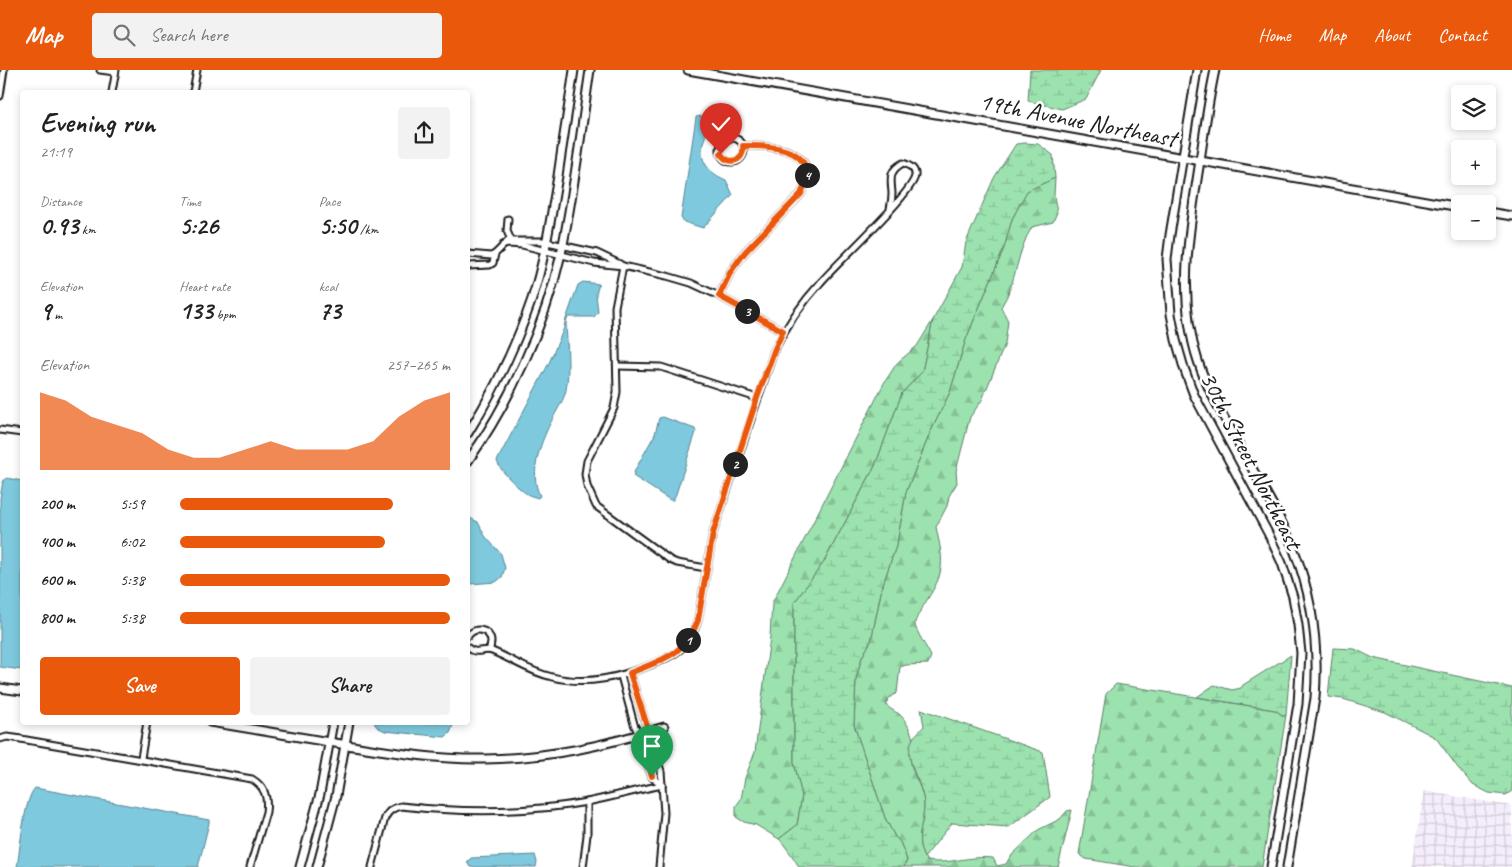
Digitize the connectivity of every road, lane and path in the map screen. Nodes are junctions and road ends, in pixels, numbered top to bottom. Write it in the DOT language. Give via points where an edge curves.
graph roads {
  1 [pos="4,70"];
  2 [pos="100,70"];
  3 [pos="197,70"];
  4 [pos="574,70"];
  5 [pos="590,70"];
  6 [pos="688,70"];
  7 [pos="1198,70"];
  8 [pos="1215,70"];
  9 [pos="116,71"];
  10 [pos="112,90"];
  11 [pos="193,90"];
  12 [pos="0,96"];
  13 [pos="743,146"];
  14 [pos="1182,159"];
  15 [pos="1200,161"];
  16 [pos="1451,205"];
  17 [pos="890,210"];
  18 [pos="1496,213"];
  19 [pos="1512,216"];
  20 [pos="508,219"];
  21 [pos="511,240"];
  22 [pos="547,242"];
  23 [pos="503,245"];
  24 [pos="562,245"];
  25 [pos="545,252"];
  26 [pos="470,254"];
  27 [pos="495,254"];
  28 [pos="560,256"];
  29 [pos="470,266"];
  30 [pos="623,266"];
  31 [pos="719,296"];
  32 [pos="783,331"];
  33 [pos="617,366"];
  34 [pos="757,398"];
  35 [pos="0,430"];
  36 [pos="470,430"];
  37 [pos="20,433"];
  38 [pos="470,458"];
  39 [pos="706,568"];
  40 [pos="470,633"];
  41 [pos="470,650"];
  42 [pos="490,650"];
  43 [pos="630,673"];
  44 [pos="620,676"];
  45 [pos="0,688"];
  46 [pos="20,692"];
  47 [pos="146,725"];
  48 [pos="228,725"];
  49 [pos="333,725"];
  50 [pos="348,725"];
  51 [pos="664,727"];
  52 [pos="649,732"];
  53 [pos="639,735"];
  54 [pos="0,739"];
  55 [pos="330,742"];
  56 [pos="345,745"];
  57 [pos="141,758"];
  58 [pos="662,785"];
  59 [pos="587,802"];
  60 [pos="250,867"];
  61 [pos="300,867"];
  62 [pos="317,867"];
  63 [pos="372,867"];
  64 [pos="583,867"];
  65 [pos="659,867"];
  66 [pos="1271,867"];
  67 [pos="1287,867"];
  1 -- 12 [label="street"];
  2 -- 9 [label="street"];
  3 -- 11 [label="street"];
  4 -- 22 [label="street"];
  5 -- 24 [label="street"];
  6 -- 14 [label="street, 19th Avenue Northeast"];
  7 -- 14 [label="street, 30th Street Northeast"];
  8 -- 15 [label="street, 30th Street Northeast"];
  9 -- 10 [label="street"];
  13 -- 13 [label="street" via="735,138 728,139 721,146 721,154 726,160 734,161 743,154"];
  13 -- 31 [label="street" via="764,145 788,150 798,156 805,166 806,184 801,194 745,252"];
  14 -- 15 [label="street, 19th Avenue Northeast"];
  14 -- 66 [label="street, 30th Street Northeast" via="1168,259 1170,314 1176,340 1194,396 1282,563 1298,625 1301,653 1298,704"];
  15 -- 16 [label="street, 19th Avenue Northeast"];
  15 -- 67 [label="street, 30th Street Northeast" via="1186,251 1188,309 1198,361 1210,391 1293,548 1304,578 1316,636 1315,698"];
  17 -- 17 [label="street" via="892,174 903,163 910,165 915,177"];
  17 -- 32 [label="street" via="821,281"];
  18 -- 19 [label="street"];
  20 -- 21 [label="street" via="507,231"];
  21 -- 22 [label="street"];
  21 -- 23 [label="street"];
  22 -- 24 [label="street"];
  22 -- 25 [label="street"];
  23 -- 25 [label="street" via="522,245"];
  23 -- 27 [label="street"];
  24 -- 28 [label="street"];
  24 -- 30 [label="street" via="597,253"];
  25 -- 28 [label="street"];
  25 -- 36 [label="street" via="515,343"];
  26 -- 27 [label="street"];
  27 -- 29 [label="street" via="490,265"];
  28 -- 30 [label="street"];
  28 -- 38 [label="street" via="528,354 498,416"];
  30 -- 31 [label="street" via="675,278"];
  30 -- 33 [label="street" via="615,307"];
  31 -- 32 [label="street"];
  32 -- 34 [label="street"];
  33 -- 34 [label="street" via="661,367"];
  33 -- 39 [label="street" via="614,408 587,461 585,474 590,496 606,515 670,560"];
  34 -- 39 [label="street" via="713,533"];
  35 -- 37 [label="street"];
  39 -- 43 [label="street" via="698,620 686,644 674,655"];
  40 -- 42 [label="street" via="483,630 488,634"];
  41 -- 42 [label="street"];
  42 -- 44 [label="street" via="554,678 594,680"];
  43 -- 44 [label="street"];
  43 -- 52 [label="street"];
  44 -- 53 [label="street"];
  45 -- 46 [label="street"];
  47 -- 57 [label="street"];
  48 -- 55 [label="street"];
  49 -- 55 [label="street"];
  50 -- 56 [label="street"];
  51 -- 52 [label="street"];
  52 -- 53 [label="street"];
  52 -- 58 [label="street"];
  53 -- 56 [label="street" via="576,751 486,759 441,758"];
  53 -- 58 [label="street" via="652,776"];
  54 -- 57 [label="street" via="7,736"];
  55 -- 56 [label="street"];
  55 -- 61 [label="street"];
  56 -- 62 [label="street" via="336,796"];
  57 -- 60 [label="street" via="245,776 258,782 264,789 267,804"];
  58 -- 59 [label="street"];
  58 -- 65 [label="street" via="664,813"];
  59 -- 63 [label="street" via="479,812 394,808 385,818"];
  59 -- 64 [label="street"];
}
